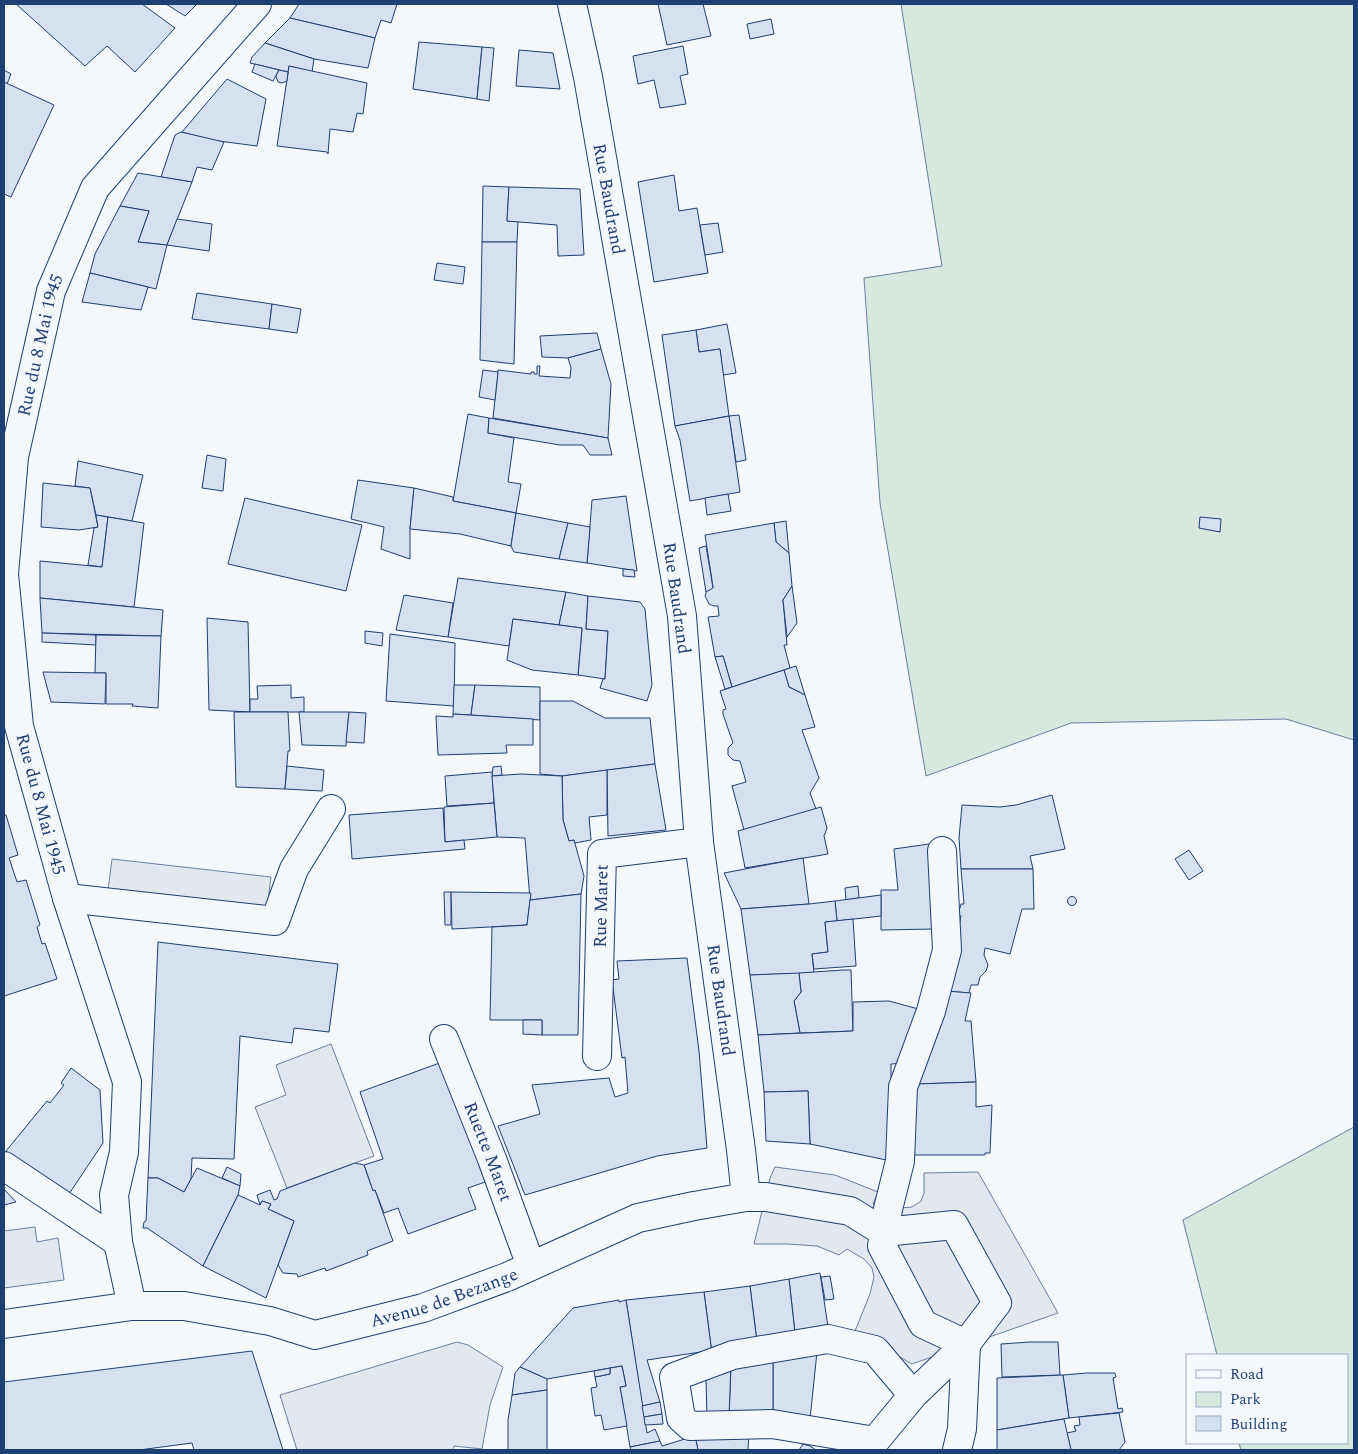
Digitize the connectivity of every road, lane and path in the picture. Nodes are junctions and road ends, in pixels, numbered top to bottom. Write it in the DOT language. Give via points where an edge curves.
graph roads {
  1 [pos="257,4"];
  2 [pos="572,4"];
  3 [pos="331,809"];
  4 [pos="699,842"];
  5 [pos="942,850"];
  6 [pos="67,898"];
  7 [pos="444,1039"];
  8 [pos="597,1056"];
  9 [pos="4,1166"];
  10 [pos="746,1197"];
  11 [pos="884,1232"];
  12 [pos="118,1242"];
  13 [pos="531,1266"];
  14 [pos="132,1306"];
  15 [pos="4,1324"];
  16 [pos="966,1344"];
  17 [pos="913,1395"];
  18 [pos="957,1450"];
  1 -- 6 [label="street, Rue du 8 Mai 1945" via="95,188 51,291 14,457 4,574 19,726"];
  2 -- 4 [label="street, Rue Baudrand" via="588,77 682,616"];
  3 -- 6 [label="street, Rue du 8 Mai 1945" via="294,869 275,921"];
  4 -- 8 [label="street, Rue Maret" via="602,854"];
  4 -- 10 [label="street, Rue Baudrand"];
  5 -- 11 [label="street" via="947,950 932,1011 903,1087 900,1161"];
  6 -- 12 [label="street, Rue du 8 Mai 1945" via="127,1082 124,1152 114,1195"];
  7 -- 13 [label="street, Ruette Maret"];
  9 -- 12 [label="street"];
  10 -- 11 [label="street, Avenue de Bezange" via="766,1197 850,1211"];
  10 -- 13 [label="street, Avenue de Bezange" via="638,1218"];
  11 -- 16 [label="street" via="882,1246 922,1324"];
  11 -- 16 [label="street" via="954,1225 997,1303"];
  12 -- 14 [label="street, Rue du 8 Mai 1945"];
  13 -- 14 [label="street, Avenue de Bezange" via="423,1308 315,1335 270,1321 184,1306"];
  14 -- 15 [label="street, Avenue de Bezange"];
  16 -- 17 [label="street"];
  16 -- 18 [label="street" via="962,1428"];
  17 -- 17 [label="street" via="875,1350 828,1339 733,1355 674,1377 681,1418 690,1426 772,1424 875,1441"];
}
